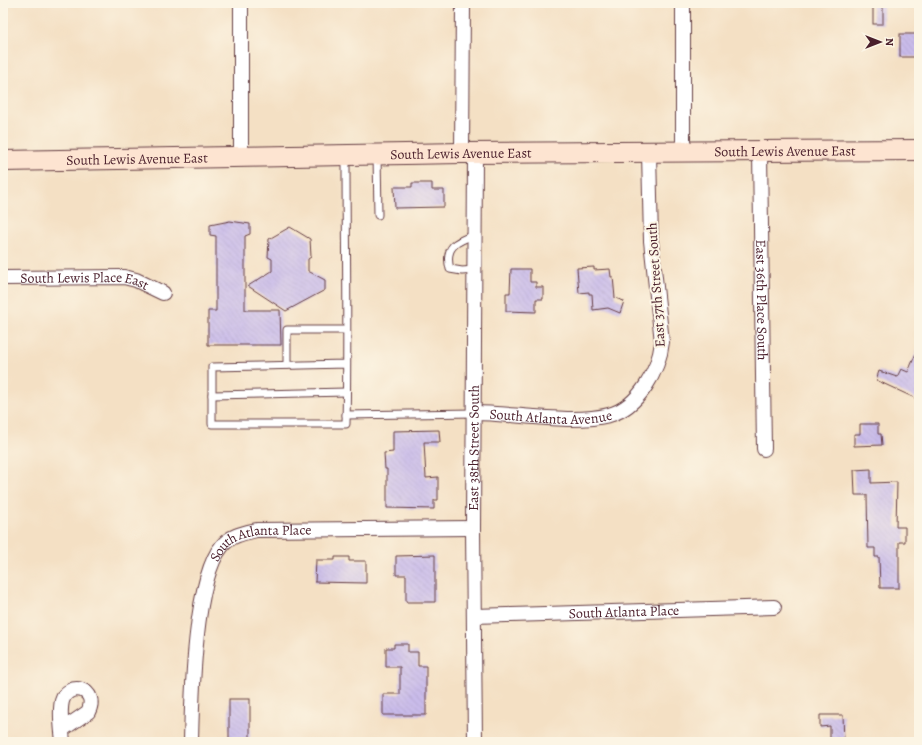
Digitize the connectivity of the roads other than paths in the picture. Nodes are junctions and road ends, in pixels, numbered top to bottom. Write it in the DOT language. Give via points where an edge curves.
graph roads {
  1 [pos="241,3"];
  2 [pos="463,3"];
  3 [pos="683,3"];
  4 [pos="919,150"];
  5 [pos="649,152"];
  6 [pos="683,152"];
  7 [pos="760,152"];
  8 [pos="468,153"];
  9 [pos="346,155"];
  10 [pos="377,155"];
  11 [pos="241,156"];
  12 [pos="3,160"];
  13 [pos="378,215"];
  14 [pos="475,235"];
  15 [pos="475,270"];
  16 [pos="3,278"];
  17 [pos="163,293"];
  18 [pos="346,330"];
  19 [pos="346,364"];
  20 [pos="287,365"];
  21 [pos="346,392"];
  22 [pos="212,395"];
  23 [pos="626,406"];
  24 [pos="474,413"];
  25 [pos="346,414"];
  26 [pos="764,449"];
  27 [pos="473,528"];
  28 [pos="774,607"];
  29 [pos="474,616"];
  30 [pos="191,742"];
  31 [pos="475,742"];
  1 -- 11 [label="street"];
  2 -- 8 [label="street, East 38th Street South"];
  3 -- 6 [label="street"];
  4 -- 7 [label="main road, South Lewis Avenue East"];
  5 -- 6 [label="main road, South Lewis Avenue East"];
  5 -- 8 [label="main road, South Lewis Avenue East"];
  5 -- 23 [label="street, East 37th Street South" via="651,241 662,342 660,357 653,374 641,393"];
  6 -- 7 [label="main road, South Lewis Avenue East"];
  7 -- 26 [label="street, East 36th Place South"];
  8 -- 10 [label="main road, South Lewis Avenue East"];
  8 -- 14 [label="street, East 38th Street South"];
  9 -- 10 [label="main road, South Lewis Avenue East"];
  9 -- 11 [label="main road, South Lewis Avenue East"];
  9 -- 18 [label="lane"];
  10 -- 13 [label="lane"];
  11 -- 12 [label="main road, South Lewis Avenue East"];
  14 -- 15 [label="street, East 38th Street South"];
  14 -- 15 [label="lane" via="460,240 452,247 448,260 450,269"];
  15 -- 24 [label="street, East 38th Street South"];
  16 -- 17 [label="street, South Lewis Place East" via="124,277"];
  18 -- 19 [label="lane"];
  18 -- 20 [label="lane" via="287,330"];
  19 -- 20 [label="lane"];
  19 -- 21 [label="lane"];
  20 -- 22 [label="lane" via="212,367"];
  21 -- 22 [label="lane"];
  21 -- 25 [label="lane"];
  22 -- 25 [label="lane" via="212,424 346,424"];
  23 -- 24 [label="street, South Atlanta Avenue" via="610,415 593,418"];
  24 -- 25 [label="lane"];
  24 -- 27 [label="street, East 38th Street South"];
  27 -- 29 [label="street, East 38th Street South"];
  27 -- 30 [label="street, South Atlanta Place" via="257,530 230,538 215,555 207,578 193,679"];
  28 -- 29 [label="street, South Atlanta Place"];
  29 -- 31 [label="street, East 38th Street South"];
}
